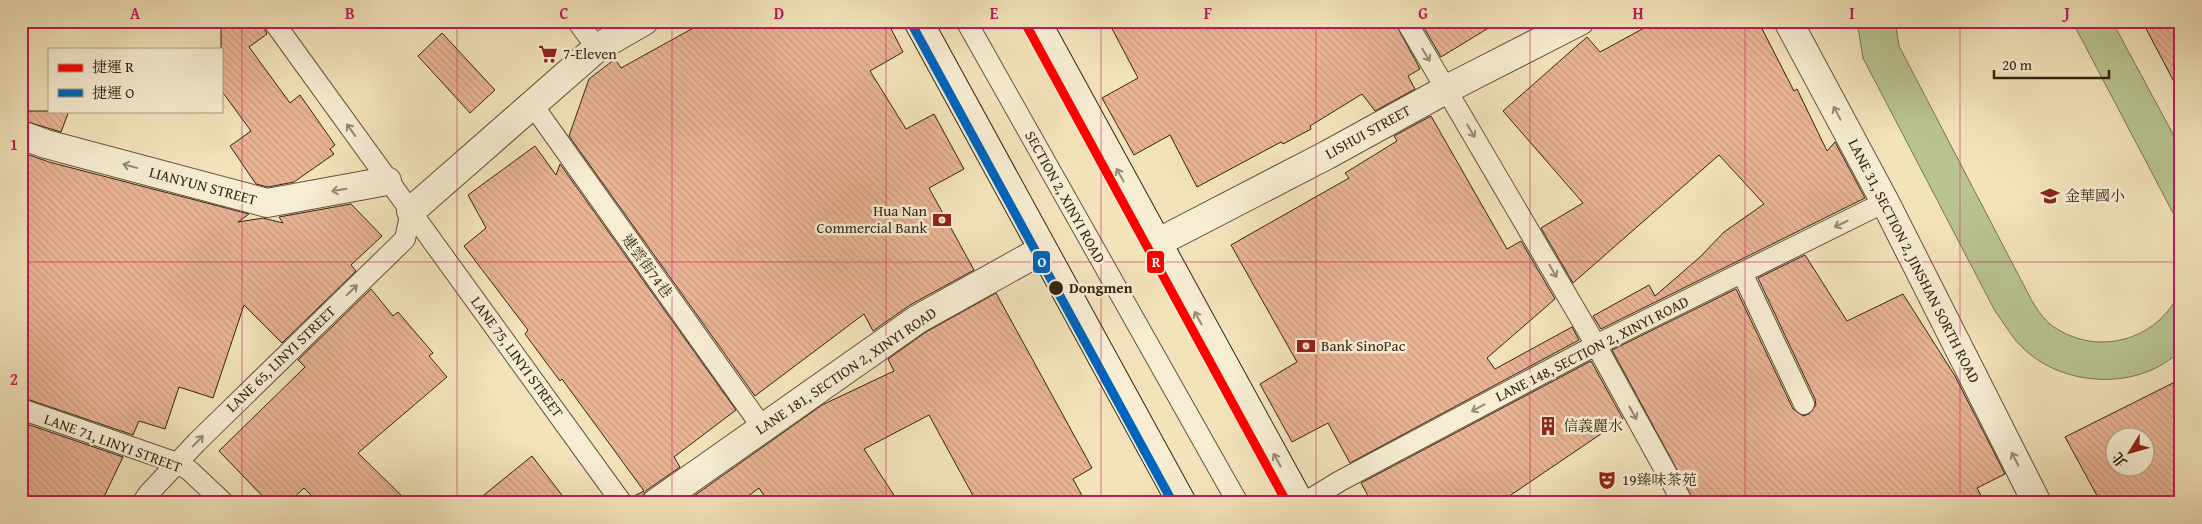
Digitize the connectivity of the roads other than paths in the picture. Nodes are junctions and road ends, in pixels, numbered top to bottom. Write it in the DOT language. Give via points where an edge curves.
graph roads {
  1 [pos="273,21"];
  2 [pos="577,21"];
  3 [pos="644,21"];
  4 [pos="918,21"];
  5 [pos="966,21"];
  6 [pos="1036,21"];
  7 [pos="1406,21"];
  8 [pos="1788,21"];
  9 [pos="1574,23"];
  10 [pos="596,48"];
  11 [pos="1447,89"];
  12 [pos="532,104"];
  13 [pos="21,135"];
  14 [pos="388,181"];
  15 [pos="1885,202"];
  16 [pos="411,211"];
  17 [pos="1157,243"];
  18 [pos="1042,250"];
  19 [pos="1742,273"];
  20 [pos="1596,345"];
  21 [pos="1804,404"];
  22 [pos="21,409"];
  23 [pos="762,427"];
  24 [pos="177,463"];
  25 [pos="142,503"];
  26 [pos="224,503"];
  27 [pos="622,503"];
  28 [pos="656,503"];
  29 [pos="1182,503"];
  30 [pos="1238,503"];
  31 [pos="1302,503"];
  32 [pos="1683,503"];
  33 [pos="2038,503"];
  14 -- 1 [label="lane, LANE 75, LINYI STREET, one-way"];
  2 -- 10 [label="lane"];
  3 -- 10 [label="street"];
  4 -- 18 [label="street"];
  5 -- 30 [label="lane, SECTION 2, XINYI ROAD"];
  17 -- 6 [label="street, one-way"];
  7 -- 11 [label="lane, one-way"];
  15 -- 8 [label="street, LANE 31, SECTION 2, JINSHAN SORTH ROAD, one-way"];
  9 -- 11 [label="street, LISHUI STREET"];
  10 -- 12 [label="street"];
  11 -- 17 [label="street, LISHUI STREET"];
  11 -- 20 [label="lane, one-way"];
  12 -- 16 [label="street"];
  12 -- 23 [label="lane, 連雲街74巷"];
  14 -- 13 [label="street, LIANYUN STREET, one-way" via="266,203"];
  14 -- 16 [label="lane, LANE 75, LINYI STREET"];
  15 -- 19 [label="lane, LANE 148, SECTION 2, XINYI ROAD, one-way"];
  33 -- 15 [label="street, LANE 31, SECTION 2, JINSHAN SORTH ROAD, one-way"];
  24 -- 16 [label="lane, LANE 65, LINYI STREET, one-way" via="404,239"];
  16 -- 27 [label="lane, LANE 75, LINYI STREET"];
  31 -- 17 [label="street, one-way"];
  18 -- 23 [label="street, LANE 181, SECTION 2, XINYI ROAD" via="918,319"];
  18 -- 29 [label="street"];
  19 -- 20 [label="lane, LANE 148, SECTION 2, XINYI ROAD"];
  19 -- 21 [label="lane"];
  20 -- 31 [label="lane, LANE 148, SECTION 2, XINYI ROAD, one-way"];
  20 -- 32 [label="lane, one-way"];
  22 -- 24 [label="lane, LANE 71, LINYI STREET"];
  23 -- 28 [label="street, LANE 181, SECTION 2, XINYI ROAD"];
  24 -- 25 [label="lane, LANE 65, LINYI STREET"];
  24 -- 26 [label="lane, LANE 71, LINYI STREET"];
}
